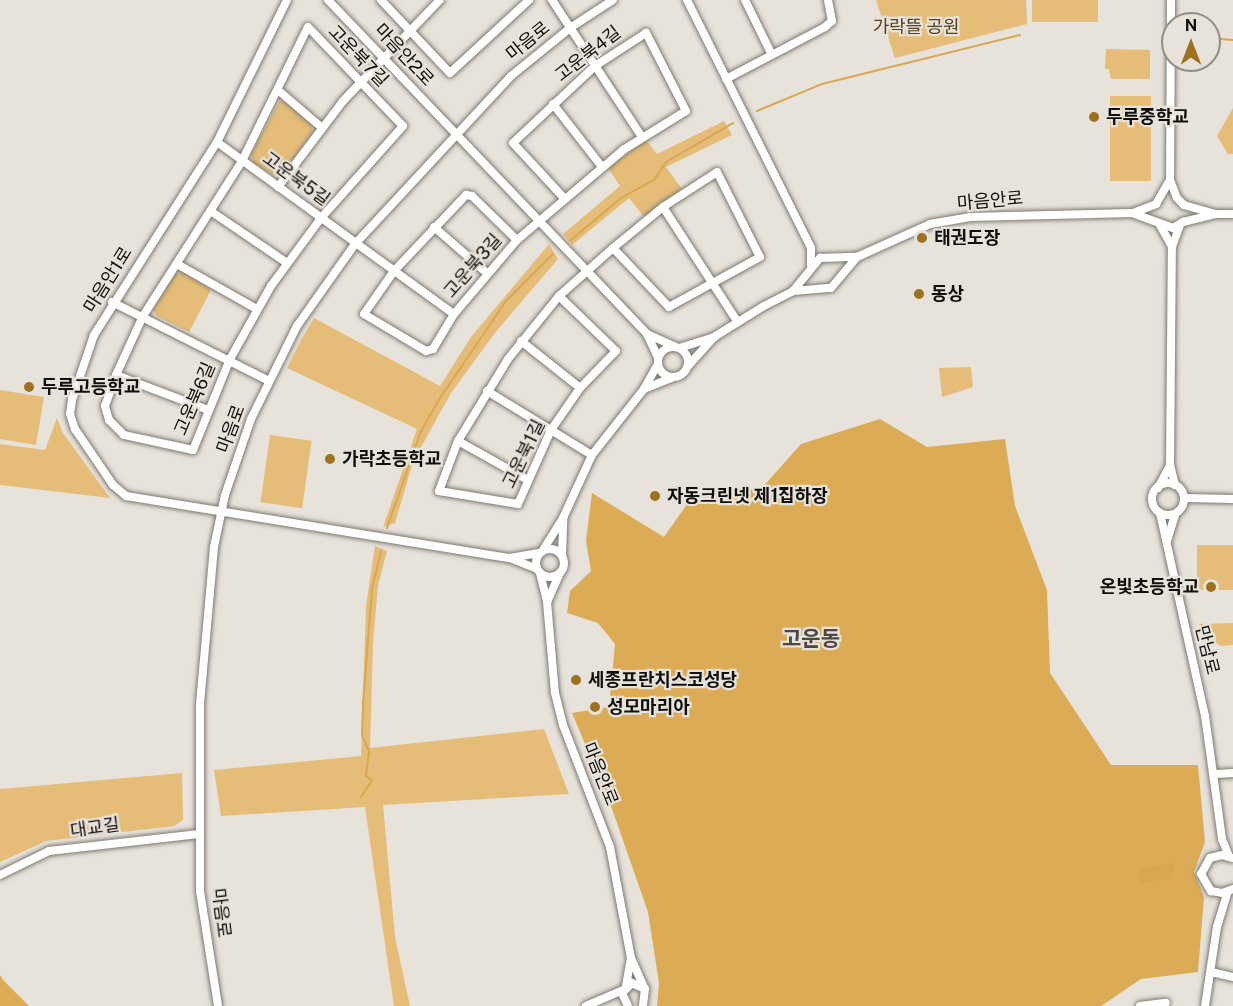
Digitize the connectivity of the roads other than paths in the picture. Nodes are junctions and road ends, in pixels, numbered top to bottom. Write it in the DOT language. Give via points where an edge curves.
graph roads {
  1 [pos="287,0"];
  2 [pos="328,0"];
  3 [pos="381,0"];
  4 [pos="440,0"];
  5 [pos="530,0"];
  6 [pos="552,0"];
  7 [pos="613,0"];
  8 [pos="687,0"];
  9 [pos="745,0"];
  10 [pos="828,0"];
  11 [pos="1171,0"];
  12 [pos="570,28"];
  13 [pos="409,30"];
  14 [pos="772,55"];
  15 [pos="383,57"];
  16 [pos="595,66"];
  17 [pos="726,79"];
  18 [pos="360,82"];
  19 [pos="279,91"];
  20 [pos="553,104"];
  21 [pos="321,127"];
  22 [pos="454,134"];
  23 [pos="642,137"];
  24 [pos="217,142"];
  25 [pos="242,161"];
  26 [pos="602,167"];
  27 [pos="1170,180"];
  28 [pos="278,187"];
  29 [pos="564,198"];
  30 [pos="1177,198"];
  31 [pos="1159,201"];
  32 [pos="1184,205"];
  33 [pos="663,207"];
  34 [pos="212,212"];
  35 [pos="1132,213"];
  36 [pos="1215,214"];
  37 [pos="1233,214"];
  38 [pos="321,218"];
  39 [pos="540,221"];
  40 [pos="1158,223"];
  41 [pos="1182,224"];
  42 [pos="435,227"];
  43 [pos="517,240"];
  44 [pos="355,244"];
  45 [pos="1172,247"];
  46 [pos="613,248"];
  47 [pos="811,248"];
  48 [pos="857,257"];
  49 [pos="828,258"];
  50 [pos="287,263"];
  51 [pos="177,264"];
  52 [pos="810,268"];
  53 [pos="394,271"];
  54 [pos="585,271"];
  55 [pos="487,273"];
  56 [pos="839,279"];
  57 [pos="713,283"];
  58 [pos="818,288"];
  59 [pos="793,291"];
  60 [pos="559,296"];
  61 [pos="112,302"];
  62 [pos="257,309"];
  63 [pos="454,314"];
  64 [pos="143,316"];
  65 [pos="738,321"];
  66 [pos="647,334"];
  67 [pos="714,337"];
  68 [pos="521,341"];
  69 [pos="677,347"];
  70 [pos="230,359"];
  71 [pos="658,361"];
  72 [pos="688,366"];
  73 [pos="116,375"];
  74 [pos="675,377"];
  75 [pos="267,380"];
  76 [pos="580,387"];
  77 [pos="644,389"];
  78 [pos="487,391"];
  79 [pos="208,410"];
  80 [pos="551,430"];
  81 [pos="459,441"];
  82 [pos="592,455"];
  83 [pos="1170,465"];
  84 [pos="526,479"];
  85 [pos="1175,485"];
  86 [pos="1158,488"];
  87 [pos="1184,498"];
  88 [pos="1233,499"];
  89 [pos="222,512"];
  90 [pos="1160,513"];
  91 [pos="1175,514"];
  92 [pos="563,518"];
  93 [pos="1167,542"];
  94 [pos="541,551"];
  95 [pos="562,556"];
  96 [pos="510,558"];
  97 [pos="538,571"];
  98 [pos="560,572"];
  99 [pos="547,602"];
  100 [pos="1233,773"];
  101 [pos="1216,774"];
  102 [pos="199,834"];
  103 [pos="1222,839"];
  104 [pos="1210,858"];
  105 [pos="1231,858"];
  106 [pos="0,875"];
  107 [pos="1231,890"];
  108 [pos="1211,891"];
  109 [pos="1221,910"];
  110 [pos="631,958"];
  111 [pos="1211,972"];
  112 [pos="1233,977"];
  113 [pos="624,988"];
  114 [pos="645,989"];
  115 [pos="597,1003"];
  116 [pos="1166,1003"];
  117 [pos="626,1005"];
  118 [pos="643,1005"];
  119 [pos="218,1006"];
  120 [pos="586,1006"];
  121 [pos="1140,1006"];
  122 [pos="1205,1006"];
  1 -- 24 [label="street, 마음안1로"];
  2 -- 15 [label="street, 마음안2로"];
  3 -- 13 [label="street"];
  4 -- 13 [label="street"];
  5 -- 13 [label="street" via="450,73"];
  6 -- 12 [label="street"];
  7 -- 12 [label="street, 마음로"];
  8 -- 17 [label="street"];
  9 -- 14 [label="street"];
  10 -- 14 [label="street" via="832,21"];
  11 -- 27 [label="street"];
  12 -- 16 [label="street"];
  12 -- 22 [label="street, 마음로" via="511,76"];
  13 -- 15 [label="street"];
  14 -- 17 [label="street"];
  15 -- 18 [label="street"];
  15 -- 22 [label="street, 마음안2로"];
  16 -- 20 [label="street, 고운북4길"];
  16 -- 23 [label="street"];
  16 -- 23 [label="street, 고운북4길" via="646,33 686,111"];
  17 -- 47 [label="street"];
  18 -- 19 [label="street, 고운북7길" via="308,27"];
  18 -- 21 [label="street"];
  18 -- 38 [label="street, 고운북7길" via="403,126"];
  19 -- 21 [label="street"];
  19 -- 25 [label="street, 고운북7길"];
  20 -- 26 [label="street"];
  20 -- 29 [label="street, 고운북4길" via="513,143"];
  21 -- 28 [label="street"];
  22 -- 39 [label="street, 마음안2로"];
  22 -- 44 [label="street, 마음로"];
  23 -- 26 [label="street, 고운북4길"];
  24 -- 25 [label="street, 고운북5길"];
  24 -- 61 [label="street, 마음안1로"];
  25 -- 28 [label="street, 고운북5길"];
  25 -- 34 [label="street, 고운북6길"];
  26 -- 29 [label="street, 고운북4길"];
  27 -- 30 [label="street"];
  27 -- 31 [label="street"];
  28 -- 38 [label="street, 고운북5길"];
  29 -- 39 [label="street, 고운북4길"];
  30 -- 31 [label="street"];
  30 -- 32 [label="street"];
  31 -- 35 [label="street"];
  31 -- 40 [label="street"];
  32 -- 36 [label="street"];
  32 -- 41 [label="street"];
  33 -- 46 [label="street, 고운북1길"];
  33 -- 57 [label="street"];
  33 -- 57 [label="street, 고운북1길" via="717,172 760,257"];
  34 -- 50 [label="street"];
  34 -- 51 [label="street, 고운북6길"];
  35 -- 40 [label="street"];
  35 -- 48 [label="street, 마음안로" via="970,217 930,224"];
  36 -- 37 [label="street"];
  36 -- 41 [label="street"];
  38 -- 44 [label="street, 고운북5길"];
  38 -- 50 [label="street, 고운북6길"];
  39 -- 43 [label="street, 고운북4길"];
  39 -- 54 [label="street, 마음안2로"];
  40 -- 41 [label="street" via="1166,228"];
  40 -- 45 [label="street"];
  41 -- 45 [label="street"];
  42 -- 43 [label="street, 고운북3길" via="460,199 471,196"];
  42 -- 53 [label="street, 고운북3길"];
  42 -- 55 [label="street"];
  43 -- 55 [label="street, 고운북3길"];
  44 -- 53 [label="street, 고운북5길"];
  44 -- 75 [label="street, 마음로" via="297,326"];
  45 -- 83 [label="street"];
  46 -- 54 [label="street, 고운북1길"];
  46 -- 57 [label="street" via="669,307"];
  47 -- 49 [label="street"];
  47 -- 52 [label="street"];
  48 -- 49 [label="street"];
  48 -- 56 [label="street"];
  49 -- 52 [label="street"];
  49 -- 56 [label="street" via="840,267"];
  50 -- 62 [label="street, 고운북6길"];
  51 -- 62 [label="street"];
  51 -- 64 [label="street, 고운북6길"];
  52 -- 58 [label="street" via="812,284"];
  52 -- 59 [label="street"];
  53 -- 63 [label="street, 고운북5길"];
  53 -- 63 [label="street, 고운북3길" via="364,314 369,321 426,351 433,349"];
  54 -- 60 [label="street, 고운북1길"];
  54 -- 66 [label="street, 마음안2로"];
  55 -- 63 [label="street, 고운북3길"];
  56 -- 58 [label="street" via="831,288"];
  57 -- 65 [label="street"];
  58 -- 59 [label="street"];
  59 -- 65 [label="street"];
  60 -- 68 [label="street, 고운북1길"];
  60 -- 76 [label="street, 고운북1길" via="616,351"];
  61 -- 64 [label="street"];
  61 -- 89 [label="street, 마음안1로" via="94,334 72,400 70,414 75,429 113,485 126,496"];
  62 -- 70 [label="street, 고운북6길"];
  64 -- 70 [label="street"];
  64 -- 73 [label="street, 고운북6길"];
  65 -- 67 [label="street"];
  66 -- 69 [label="street"];
  66 -- 71 [label="street"];
  67 -- 69 [label="street"];
  67 -- 72 [label="street"];
  68 -- 76 [label="street"];
  68 -- 78 [label="street, 고운북1길"];
  69 -- 71 [label="street" via="666,348"];
  69 -- 72 [label="street" via="686,353"];
  70 -- 75 [label="street"];
  70 -- 79 [label="street, 고운북6길"];
  71 -- 74 [label="street" via="662,372"];
  71 -- 77 [label="street"];
  72 -- 74 [label="street"];
  73 -- 79 [label="street"];
  73 -- 79 [label="street, 고운북6길" via="105,406 109,420 124,435 193,450"];
  74 -- 77 [label="street"];
  75 -- 89 [label="street, 마음로"];
  76 -- 80 [label="street, 고운북1길"];
  77 -- 82 [label="street"];
  78 -- 80 [label="street"];
  78 -- 81 [label="street, 고운북1길"];
  80 -- 82 [label="street"];
  80 -- 84 [label="street, 고운북1길"];
  81 -- 84 [label="street"];
  81 -- 84 [label="street, 고운북1길" via="439,491 518,504"];
  82 -- 92 [label="street"];
  83 -- 85 [label="street"];
  83 -- 86 [label="street"];
  85 -- 86 [label="street"];
  85 -- 87 [label="street"];
  86 -- 90 [label="street" via="1153,502"];
  87 -- 88 [label="street"];
  87 -- 91 [label="street"];
  89 -- 96 [label="street, 마음안1로"];
  89 -- 102 [label="street, 마음로" via="207,599 200,704"];
  90 -- 91 [label="street"];
  90 -- 93 [label="street, 만남로"];
  91 -- 93 [label="street"];
  92 -- 94 [label="street"];
  92 -- 95 [label="street"];
  93 -- 101 [label="street, 만남로"];
  94 -- 95 [label="street" via="552,548"];
  94 -- 96 [label="street"];
  94 -- 97 [label="street"];
  95 -- 98 [label="street"];
  96 -- 97 [label="street"];
  97 -- 98 [label="street" via="553,576"];
  97 -- 99 [label="street, 마음안로"];
  98 -- 99 [label="street"];
  99 -- 110 [label="street, 마음안로" via="555,693 563,725 610,847"];
  100 -- 101 [label="street"];
  101 -- 103 [label="street, 만남로"];
  102 -- 106 [label="street, 대교길" via="49,851"];
  102 -- 119 [label="street, 마음로" via="200,891"];
  103 -- 104 [label="street"];
  103 -- 105 [label="street, 만남로"];
  104 -- 105 [label="street"];
  104 -- 108 [label="street" via="1201,874"];
  107 -- 108 [label="street"];
  107 -- 109 [label="street"];
  108 -- 109 [label="street"];
  109 -- 111 [label="street"];
  110 -- 113 [label="street"];
  110 -- 114 [label="street"];
  111 -- 112 [label="street"];
  111 -- 122 [label="street"];
  113 -- 114 [label="street" via="636,983"];
  113 -- 115 [label="street"];
  113 -- 117 [label="street"];
  114 -- 118 [label="street"];
  115 -- 117 [label="street"];
  115 -- 120 [label="street"];
  116 -- 121 [label="street"];
}
